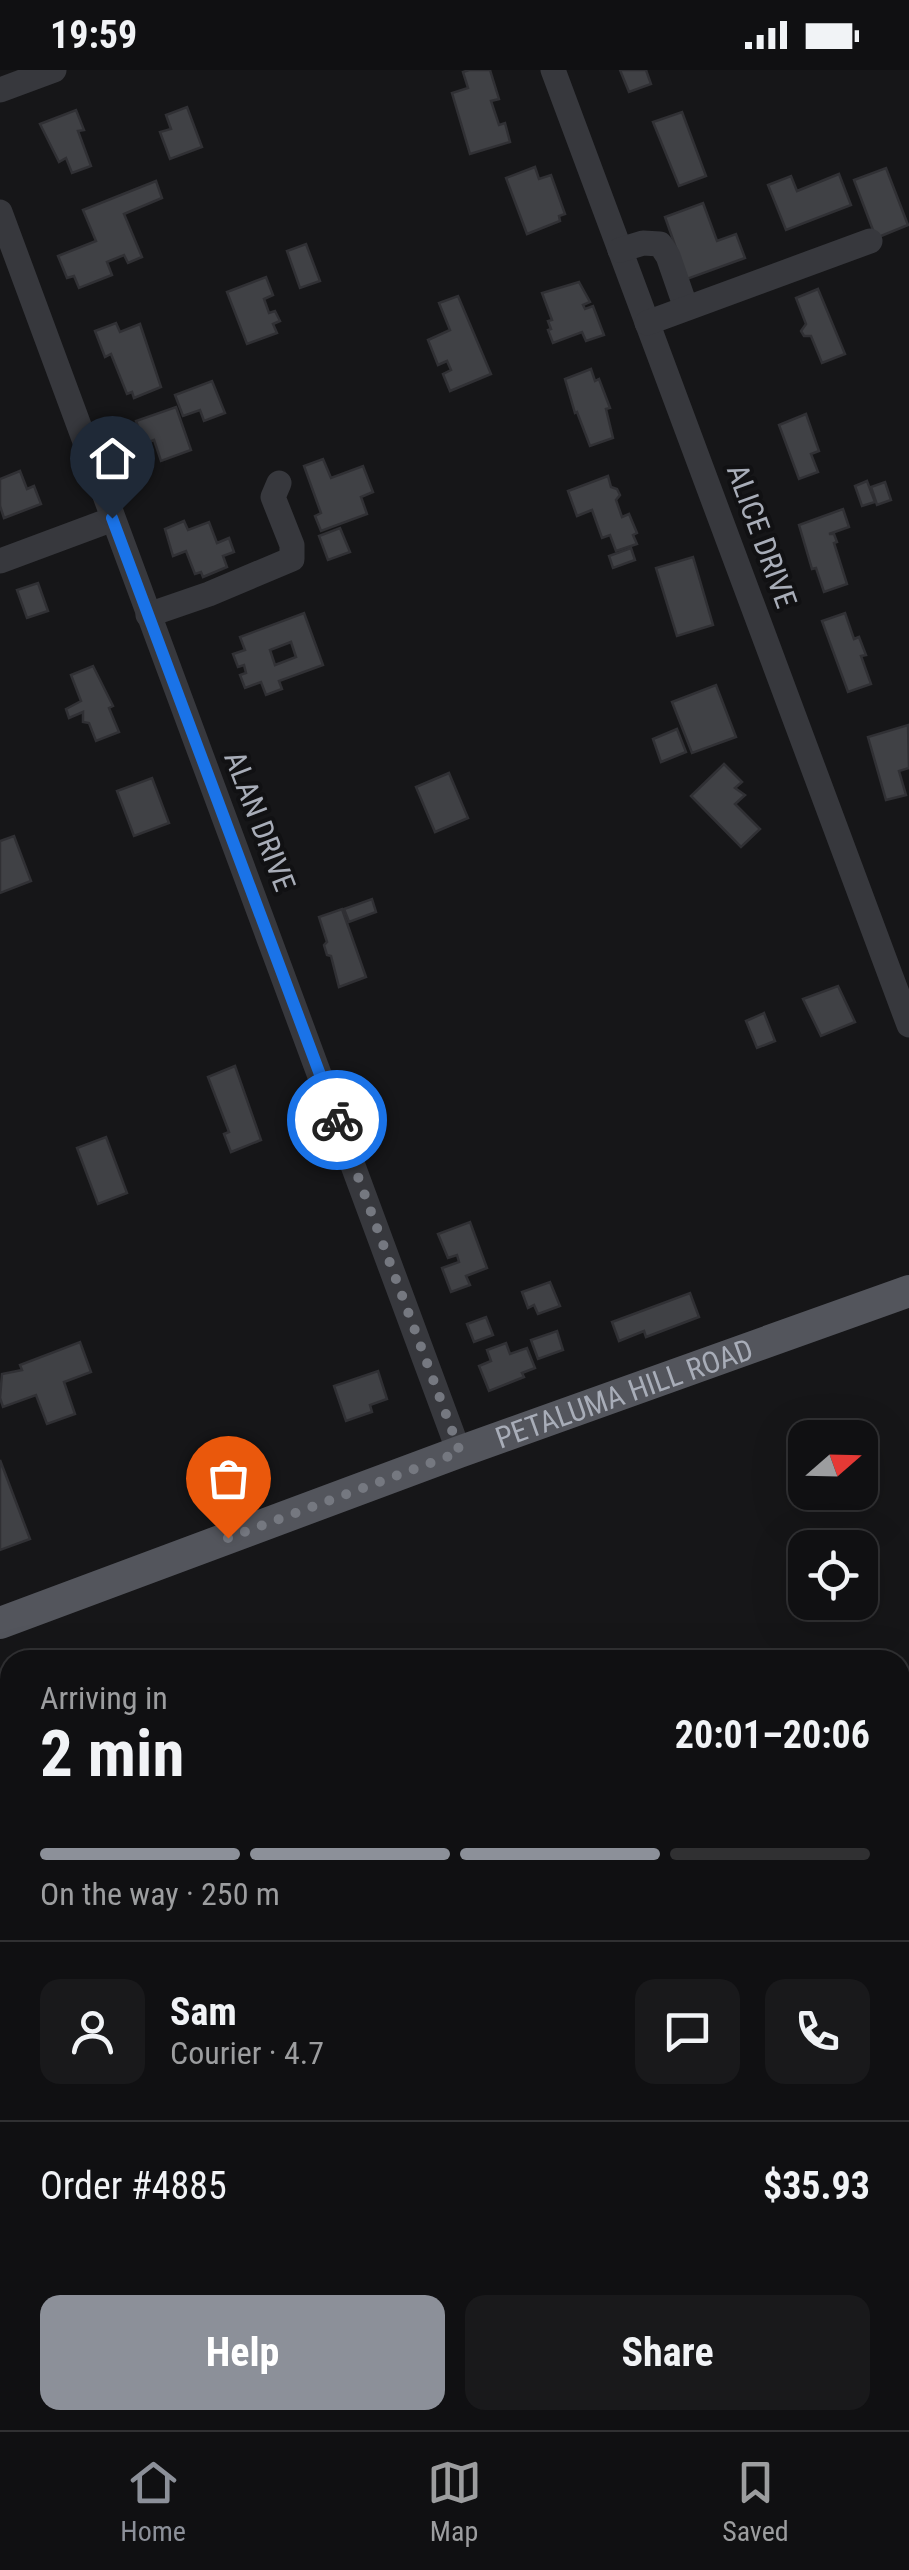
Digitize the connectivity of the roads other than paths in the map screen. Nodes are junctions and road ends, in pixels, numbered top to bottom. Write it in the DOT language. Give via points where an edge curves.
graph roads {
  1 [pos="54,70"];
  2 [pos="553,70"];
  3 [pos="0,90"];
  4 [pos="0,212"];
  5 [pos="870,242"];
  6 [pos="620,250"];
  7 [pos="686,308"];
  8 [pos="648,323"];
  9 [pos="279,483"];
  10 [pos="112,518"];
  11 [pos="0,561"];
  12 [pos="148,615"];
  13 [pos="908,1019"];
  14 [pos="909,1291"];
  15 [pos="460,1452"];
  16 [pos="0,1623"];
  1 -- 3 [label="street"];
  2 -- 6 [label="street, ALICE DRIVE"];
  4 -- 10 [label="street, ALAN DRIVE"];
  5 -- 7 [label="street"];
  6 -- 7 [label="street" via="660,244"];
  6 -- 8 [label="street, ALICE DRIVE"];
  7 -- 8 [label="street"];
  8 -- 13 [label="street, ALICE DRIVE"];
  9 -- 12 [label="street" via="272,497 292,559"];
  10 -- 11 [label="street"];
  10 -- 12 [label="street, ALAN DRIVE"];
  12 -- 15 [label="street, ALAN DRIVE"];
  14 -- 15 [label="main road, PETALUMA HILL ROAD"];
  15 -- 16 [label="main road, PETALUMA HILL ROAD"];
}
